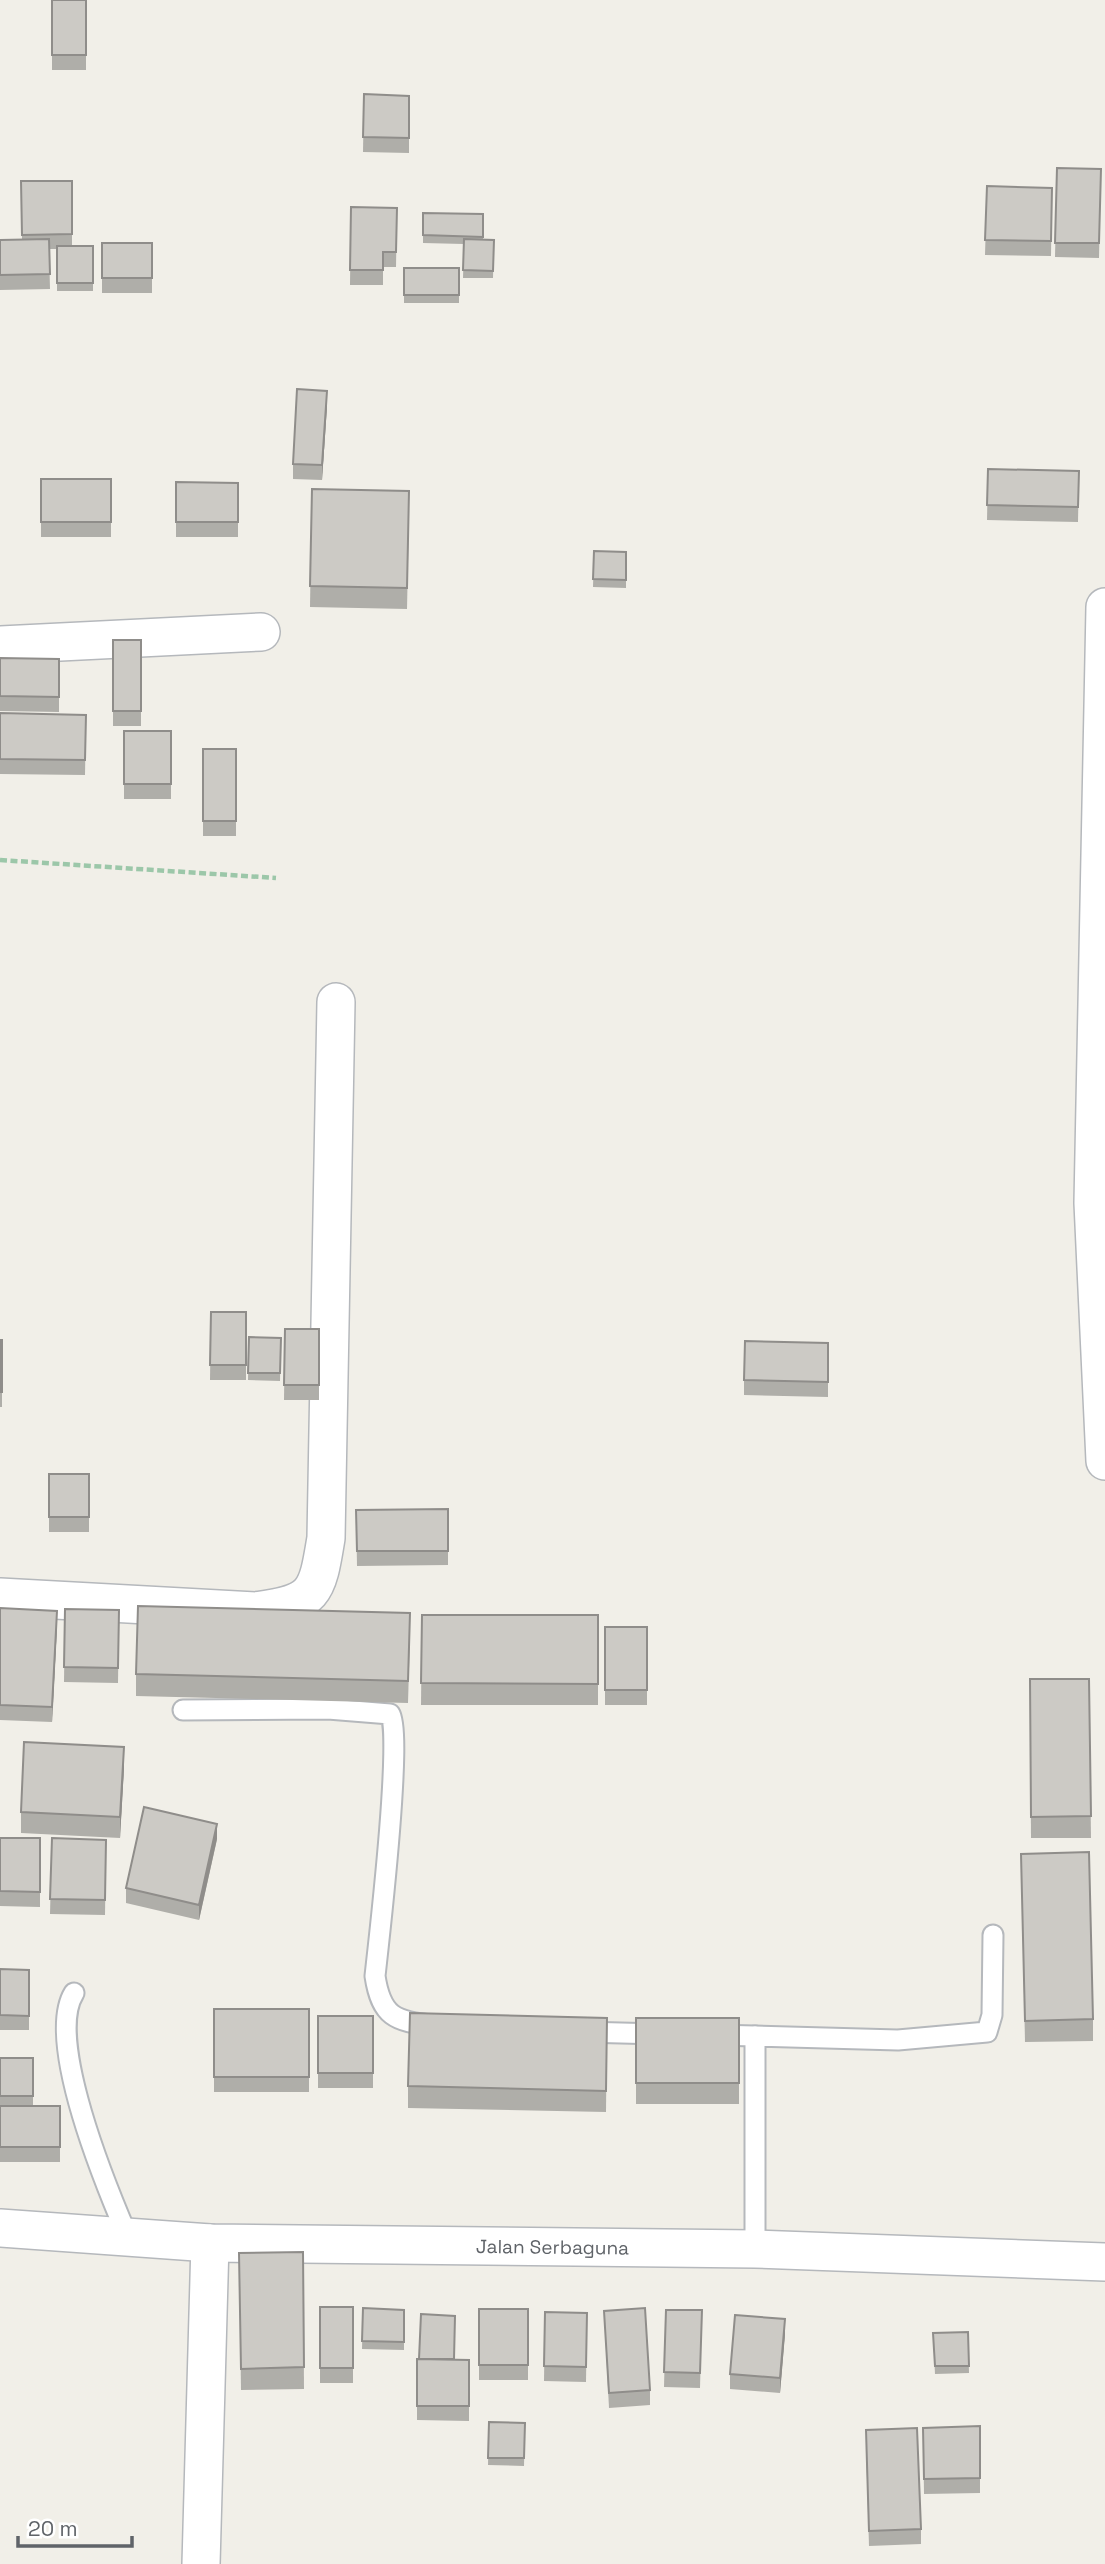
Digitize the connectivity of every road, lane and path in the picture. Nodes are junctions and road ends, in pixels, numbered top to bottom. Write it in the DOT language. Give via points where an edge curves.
graph roads {
  1 [pos="1105,607"];
  2 [pos="261,632"];
  3 [pos="0,645"];
  4 [pos="0,860"];
  5 [pos="276,878"];
  6 [pos="336,1002"];
  7 [pos="1105,1461"];
  8 [pos="0,1597"];
  9 [pos="183,1710"];
  10 [pos="993,1935"];
  11 [pos="74,1993"];
  12 [pos="447,2027"];
  13 [pos="568,2032"];
  14 [pos="675,2034"];
  15 [pos="702,2035"];
  16 [pos="755,2036"];
  17 [pos="0,2228"];
  18 [pos="127,2235"];
  19 [pos="210,2243"];
  20 [pos="755,2249"];
  21 [pos="1105,2262"];
  22 [pos="201,2564"];
  1 -- 7 [label="street" via="1093,1203"];
  2 -- 3 [label="street"];
  4 -- 5 [label="path"];
  6 -- 8 [label="street" via="326,1538 319,1579 306,1599 284,1608 256,1611"];
  9 -- 12 [label="lane" via="328,1709 390,1714 395,1739 393,1800 375,1976 378,1996 388,2013 405,2023"];
  10 -- 16 [label="lane" via="992,2015 987,2032 898,2040"];
  11 -- 18 [label="lane" via="67,2003 65,2036 89,2143"];
  13 -- 14 [label="lane"];
  15 -- 16 [label="lane"];
  16 -- 20 [label="lane"];
  17 -- 18 [label="street, Jalan Serbaguna"];
  18 -- 19 [label="street, Jalan Serbaguna"];
  19 -- 20 [label="street, Jalan Serbaguna"];
  19 -- 22 [label="street"];
  20 -- 21 [label="street, Jalan Serbaguna"];
}
